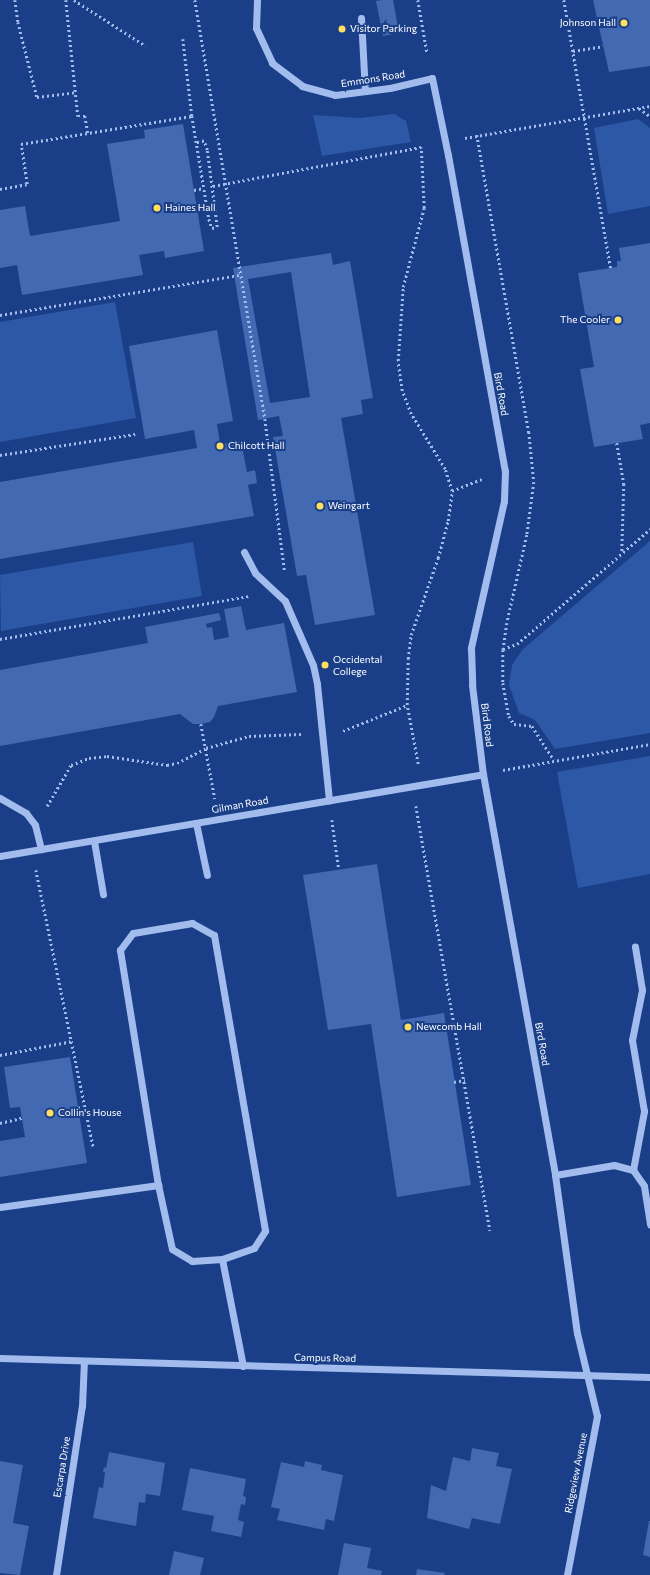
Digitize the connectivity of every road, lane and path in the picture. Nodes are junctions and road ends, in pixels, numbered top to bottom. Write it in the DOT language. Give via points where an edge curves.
graph roads {
  1 [pos="15,0"];
  2 [pos="66,0"];
  3 [pos="74,0"];
  4 [pos="195,0"];
  5 [pos="257,0"];
  6 [pos="418,0"];
  7 [pos="564,0"];
  8 [pos="361,18"];
  9 [pos="183,39"];
  10 [pos="146,46"];
  11 [pos="603,46"];
  12 [pos="573,51"];
  13 [pos="427,52"];
  14 [pos="432,78"];
  15 [pos="365,91"];
  16 [pos="75,92"];
  17 [pos="650,106"];
  18 [pos="639,108"];
  19 [pos="192,116"];
  20 [pos="650,116"];
  21 [pos="583,118"];
  22 [pos="88,133"];
  23 [pos="445,142"];
  24 [pos="196,143"];
  25 [pos="421,147"];
  26 [pos="225,183"];
  27 [pos="213,186"];
  28 [pos="204,188"];
  29 [pos="0,189"];
  30 [pos="194,190"];
  31 [pos="611,268"];
  32 [pos="240,275"];
  33 [pos="0,315"];
  34 [pos="135,434"];
  35 [pos="617,443"];
  36 [pos="0,455"];
  37 [pos="505,471"];
  38 [pos="452,492"];
  39 [pos="650,529"];
  40 [pos="244,552"];
  41 [pos="622,552"];
  42 [pos="226,600"];
  43 [pos="285,601"];
  44 [pos="0,639"];
  45 [pos="503,650"];
  46 [pos="407,705"];
  47 [pos="201,724"];
  48 [pos="323,733"];
  49 [pos="650,744"];
  50 [pos="206,748"];
  51 [pos="419,767"];
  52 [pos="483,774"];
  53 [pos="0,798"];
  54 [pos="329,800"];
  55 [pos="416,806"];
  56 [pos="26,814"];
  57 [pos="219,819"];
  58 [pos="196,823"];
  59 [pos="94,841"];
  60 [pos="41,849"];
  61 [pos="32,850"];
  62 [pos="0,856"];
  63 [pos="339,870"];
  64 [pos="207,875"];
  65 [pos="103,894"];
  66 [pos="635,947"];
  67 [pos="73,1041"];
  68 [pos="0,1055"];
  69 [pos="465,1080"];
  70 [pos="454,1082"];
  71 [pos="86,1106"];
  72 [pos="78,1108"];
  73 [pos="22,1118"];
  74 [pos="0,1123"];
  75 [pos="93,1146"];
  76 [pos="633,1170"];
  77 [pos="555,1175"];
  78 [pos="158,1185"];
  79 [pos="0,1208"];
  80 [pos="650,1225"];
  81 [pos="490,1231"];
  82 [pos="222,1259"];
  83 [pos="0,1358"];
  84 [pos="84,1361"];
  85 [pos="242,1366"];
  86 [pos="588,1375"];
  87 [pos="650,1377"];
  88 [pos="56,1575"];
  89 [pos="567,1575"];
  1 -- 16 [label="path" via="37,97"];
  2 -- 16 [label="path"];
  3 -- 10 [label="path"];
  4 -- 26 [label="path"];
  5 -- 15 [label="street, Emmons Road" via="256,28 272,63 302,86 336,95"];
  6 -- 13 [label="path"];
  7 -- 12 [label="path"];
  8 -- 15 [label="street"];
  9 -- 19 [label="path"];
  11 -- 12 [label="path"];
  12 -- 21 [label="path"];
  14 -- 15 [label="street, Emmons Road"];
  14 -- 23 [label="street, Bird Road"];
  16 -- 22 [label="path" via="78,116 85,116"];
  17 -- 18 [label="path"];
  18 -- 20 [label="path"];
  18 -- 21 [label="path"];
  19 -- 22 [label="path"];
  19 -- 24 [label="path"];
  21 -- 23 [label="path"];
  21 -- 31 [label="path"];
  22 -- 29 [label="path" via="21,144 27,184"];
  23 -- 25 [label="path"];
  23 -- 37 [label="street, Bird Road"];
  24 -- 27 [label="path" via="204,141"];
  24 -- 28 [label="path"];
  25 -- 26 [label="path"];
  25 -- 38 [label="path" via="424,208 404,287 398,361 402,391 410,414 445,469"];
  26 -- 27 [label="path"];
  26 -- 32 [label="path"];
  27 -- 28 [label="path" via="217,227 212,228"];
  28 -- 30 [label="path"];
  32 -- 33 [label="path"];
  32 -- 43 [label="path" via="265,419 286,568"];
  34 -- 36 [label="path"];
  35 -- 41 [label="path" via="624,484"];
  37 -- 38 [label="path"];
  37 -- 52 [label="street, Bird Road" via="504,501 471,648 472,685"];
  38 -- 46 [label="path" via="448,521 438,558 411,635"];
  39 -- 41 [label="path"];
  40 -- 43 [label="street" via="255,573"];
  41 -- 45 [label="path" via="517,644"];
  42 -- 44 [label="path"];
  43 -- 48 [label="street" via="313,666"];
  46 -- 48 [label="path" via="347,730"];
  46 -- 51 [label="path"];
  47 -- 50 [label="path"];
  48 -- 50 [label="path" via="249,736"];
  48 -- 54 [label="street"];
  49 -- 52 [label="path"];
  50 -- 56 [label="path" via="177,763 167,765 107,756 89,758 71,765 47,805"];
  50 -- 57 [label="path"];
  52 -- 54 [label="street, Gilman Road"];
  52 -- 77 [label="street, Bird Road"];
  53 -- 56 [label="street"];
  54 -- 57 [label="street, Gilman Road"];
  54 -- 63 [label="path"];
  55 -- 69 [label="path"];
  56 -- 60 [label="street" via="35,825"];
  57 -- 58 [label="street, Gilman Road"];
  58 -- 59 [label="street, Gilman Road"];
  58 -- 64 [label="street"];
  59 -- 60 [label="street, Gilman Road"];
  59 -- 65 [label="street"];
  60 -- 61 [label="street, Gilman Road"];
  61 -- 62 [label="street, Gilman Road"];
  61 -- 67 [label="path"];
  66 -- 76 [label="street" via="642,990 632,1040 644,1111"];
  67 -- 68 [label="path"];
  67 -- 71 [label="path"];
  69 -- 70 [label="path"];
  69 -- 81 [label="path"];
  71 -- 72 [label="path"];
  71 -- 75 [label="path"];
  73 -- 74 [label="path"];
  76 -- 77 [label="street" via="614,1165"];
  76 -- 80 [label="street" via="644,1186"];
  77 -- 86 [label="street, Bird Road" via="577,1333"];
  78 -- 79 [label="street"];
  78 -- 82 [label="street" via="172,1249 192,1261"];
  78 -- 82 [label="street" via="120,950 133,932 192,923 214,936 265,1231 254,1248"];
  82 -- 85 [label="street"];
  83 -- 84 [label="street, Campus Road"];
  84 -- 85 [label="street, Campus Road"];
  84 -- 88 [label="street, Escarpa Drive" via="82,1406"];
  85 -- 86 [label="street, Campus Road"];
  86 -- 87 [label="street, Campus Road"];
  86 -- 89 [label="street, Ridgeview Avenue" via="597,1416"];
}
